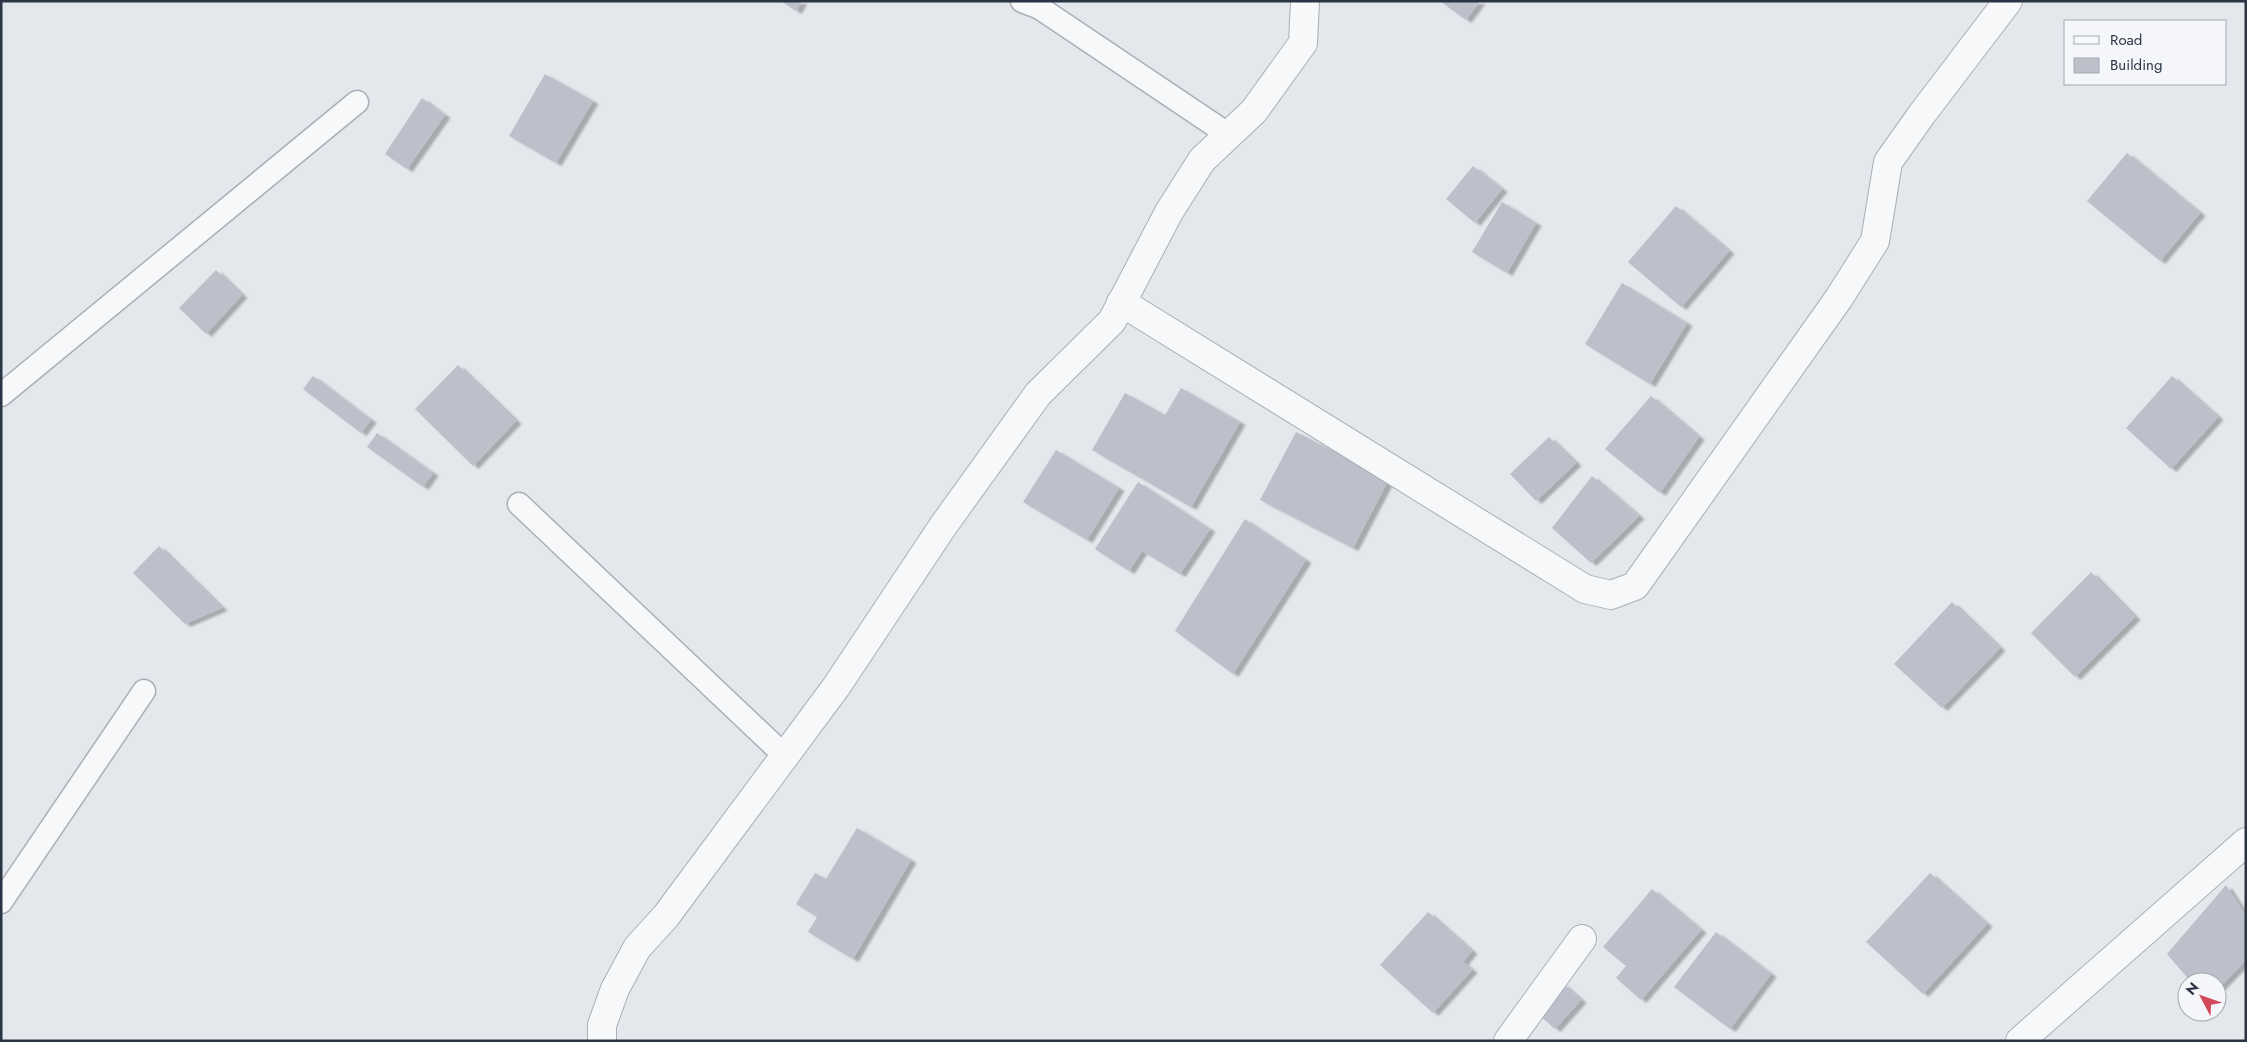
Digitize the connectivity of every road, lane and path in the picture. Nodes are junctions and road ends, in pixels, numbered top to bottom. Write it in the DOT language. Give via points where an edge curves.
graph roads {
  1 [pos="1022,1"];
  2 [pos="1305,1"];
  3 [pos="2008,1"];
  4 [pos="357,102"];
  5 [pos="1229,135"];
  6 [pos="1121,302"];
  7 [pos="1,395"];
  8 [pos="519,504"];
  9 [pos="144,691"];
  10 [pos="785,756"];
  11 [pos="2246,842"];
  12 [pos="1,902"];
  13 [pos="1582,939"];
  14 [pos="602,1041"];
  15 [pos="1508,1041"];
  16 [pos="2020,1041"];
  1 -- 5 [label="lane" via="1040,8"];
  2 -- 5 [label="street" via="1302,43 1254,111"];
  3 -- 6 [label="street" via="1888,162 1874,241 1839,298 1635,586 1611,595 1585,589"];
  4 -- 7 [label="lane"];
  5 -- 6 [label="street" via="1202,160 1173,204"];
  6 -- 10 [label="street" via="1112,321 1038,394"];
  8 -- 10 [label="lane"];
  9 -- 12 [label="lane"];
  10 -- 14 [label="street" via="666,916 637,948 602,1025"];
  11 -- 16 [label="street"];
  13 -- 15 [label="street"];
}
